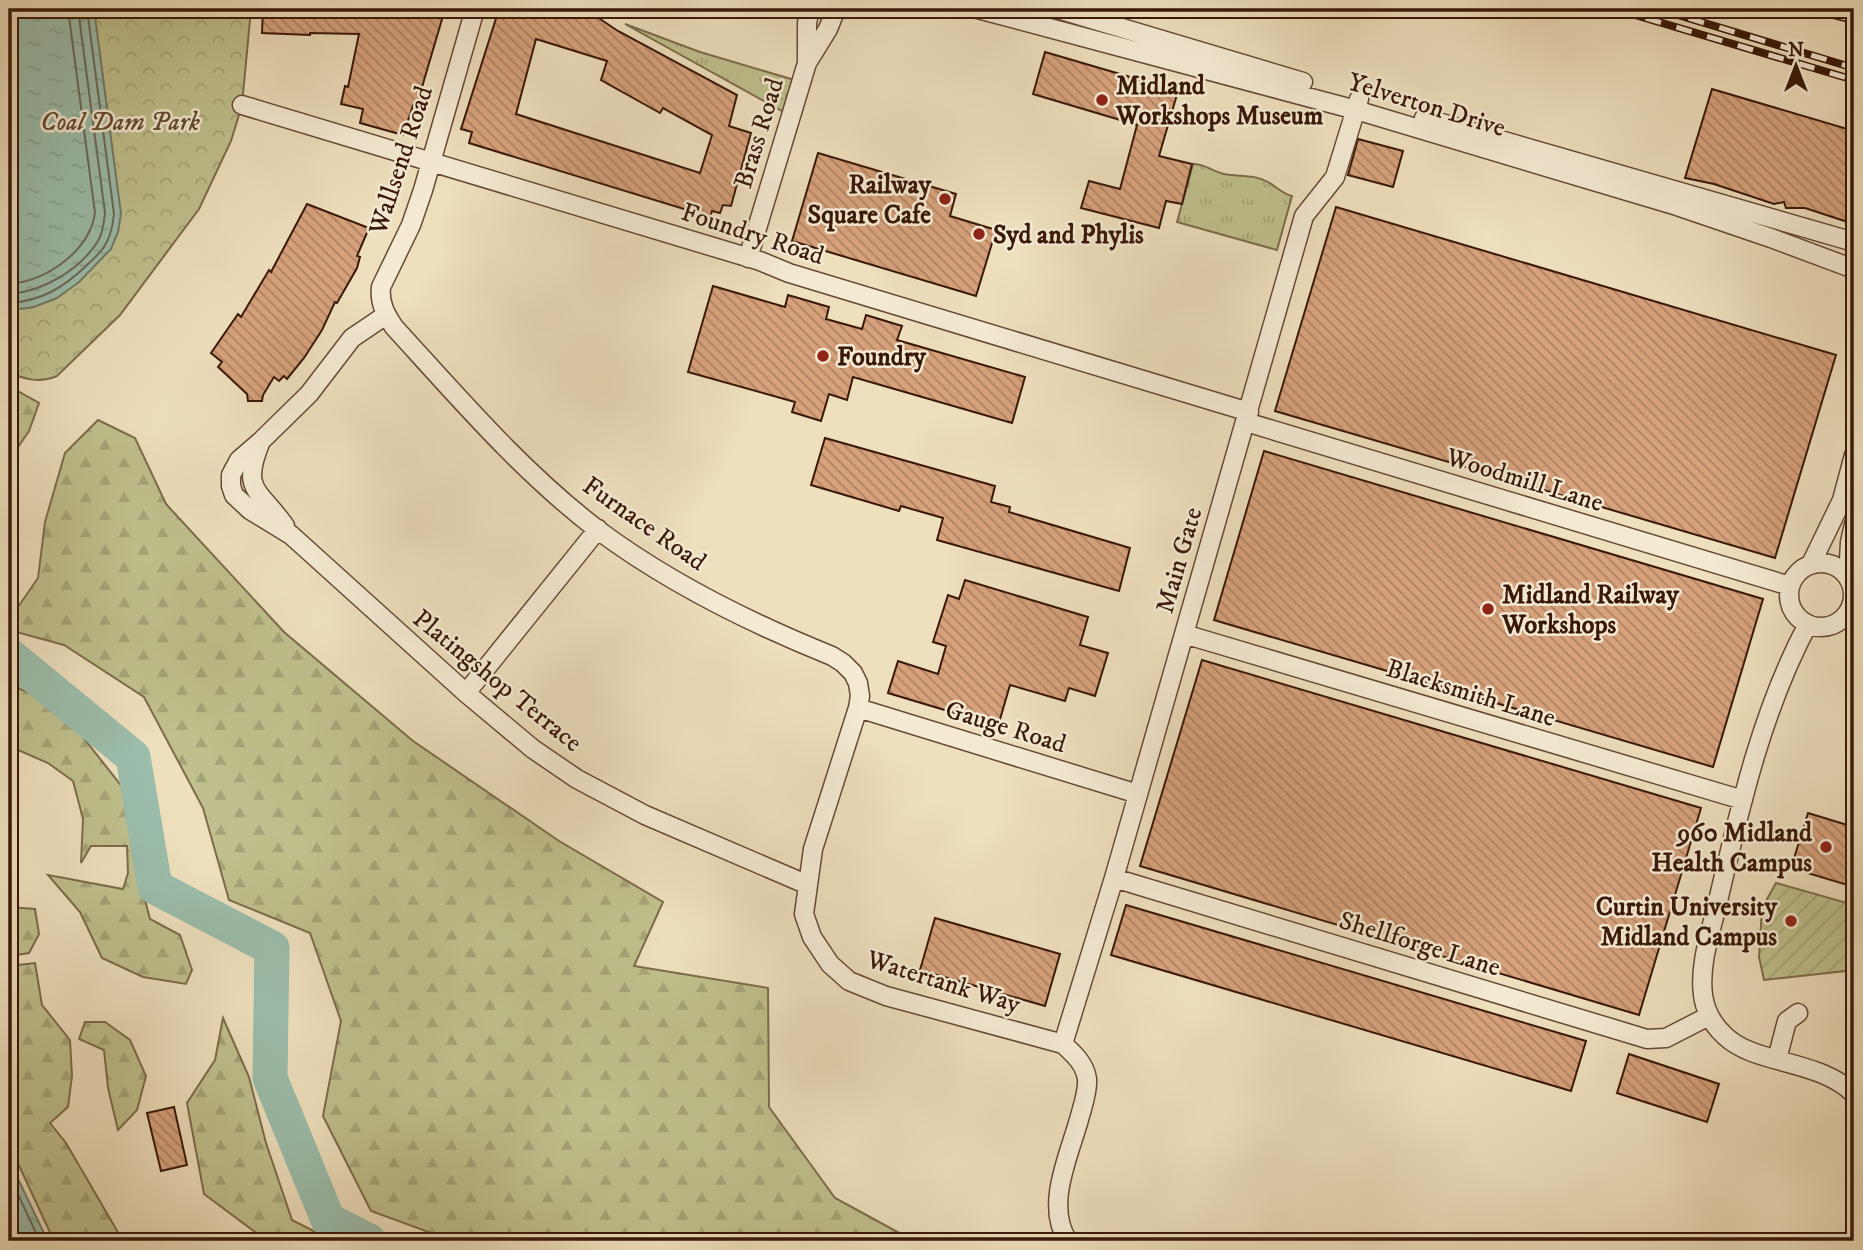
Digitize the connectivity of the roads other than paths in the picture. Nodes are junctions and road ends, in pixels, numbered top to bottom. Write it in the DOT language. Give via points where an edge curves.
graph roads {
  1 [pos="475,9"];
  2 [pos="810,9"];
  3 [pos="836,9"];
  4 [pos="978,9"];
  5 [pos="1058,9"];
  6 [pos="807,63"];
  7 [pos="1357,104"];
  8 [pos="242,105"];
  9 [pos="431,161"];
  10 [pos="1854,242"];
  11 [pos="748,258"];
  12 [pos="1854,270"];
  13 [pos="386,315"];
  14 [pos="1247,417"];
  15 [pos="1854,455"];
  16 [pos="1854,524"];
  17 [pos="598,529"];
  18 [pos="1811,564"];
  19 [pos="1851,581"];
  20 [pos="1790,586"];
  21 [pos="1846,622"];
  22 [pos="1808,624"];
  23 [pos="1184,634"];
  24 [pos="466,693"];
  25 [pos="858,708"];
  26 [pos="1138,794"];
  27 [pos="1742,800"];
  28 [pos="1114,878"];
  29 [pos="808,886"];
  30 [pos="1798,1013"];
  31 [pos="1709,1016"];
  32 [pos="1063,1044"];
  33 [pos="1777,1059"];
  34 [pos="1854,1094"];
  35 [pos="1068,1241"];
  1 -- 9 [label="street, Wallsend Road"];
  2 -- 6 [label="street, Brass Road"];
  3 -- 6 [label="street, Brass Road"];
  4 -- 7 [label="street, Yelverton Drive"];
  5 -- 7 [label="street, Yelverton Drive"];
  6 -- 11 [label="street, Brass Road"];
  7 -- 10 [label="street, Yelverton Drive"];
  7 -- 12 [label="street, Yelverton Drive" via="1677,206"];
  7 -- 14 [label="street, Main Gate" via="1335,177 1304,215"];
  8 -- 9 [label="street, Foundry Road"];
  9 -- 11 [label="street, Foundry Road"];
  9 -- 13 [label="street, Wallsend Road" via="411,225 382,287"];
  11 -- 14 [label="street, Foundry Road"];
  13 -- 17 [label="street, Furnace Road" via="512,454"];
  13 -- 24 [label="street, Platingshop Terrace" via="352,338 309,394 261,441 251,468 253,487 291,534"];
  14 -- 20 [label="street, Woodmill Lane"];
  14 -- 23 [label="street, Main Gate"];
  15 -- 18 [label="street" via="1842,500"];
  16 -- 19 [label="street"];
  17 -- 24 [label="street"];
  17 -- 25 [label="street, Furnace Road" via="667,576 843,663 858,683"];
  18 -- 19 [label="street" via="1832,564"];
  18 -- 20 [label="street"];
  19 -- 21 [label="street" via="1854,591"];
  20 -- 22 [label="street" via="1794,612"];
  21 -- 22 [label="street" via="1818,627"];
  22 -- 27 [label="street" via="1773,701"];
  23 -- 26 [label="street, Main Gate"];
  23 -- 27 [label="street, Blacksmith Lane"];
  24 -- 29 [label="street, Platingshop Terrace" via="577,779 645,815"];
  25 -- 26 [label="street, Gauge Road"];
  25 -- 29 [label="street, Watertank Way" via="813,849"];
  26 -- 28 [label="street, Main Gate"];
  27 -- 31 [label="street" via="1704,965 1703,995"];
  28 -- 31 [label="street, Shellforge Lane" via="1647,1039 1666,1038"];
  28 -- 32 [label="street, Main Gate"];
  29 -- 32 [label="street, Watertank Way" via="804,914 812,937 830,964 849,981 886,996"];
  30 -- 33 [label="street" via="1787,1021"];
  31 -- 33 [label="street" via="1726,1037"];
  32 -- 35 [label="street" via="1080,1060 1087,1079 1058,1196 1059,1219"];
  33 -- 34 [label="street" via="1819,1071"];
}
